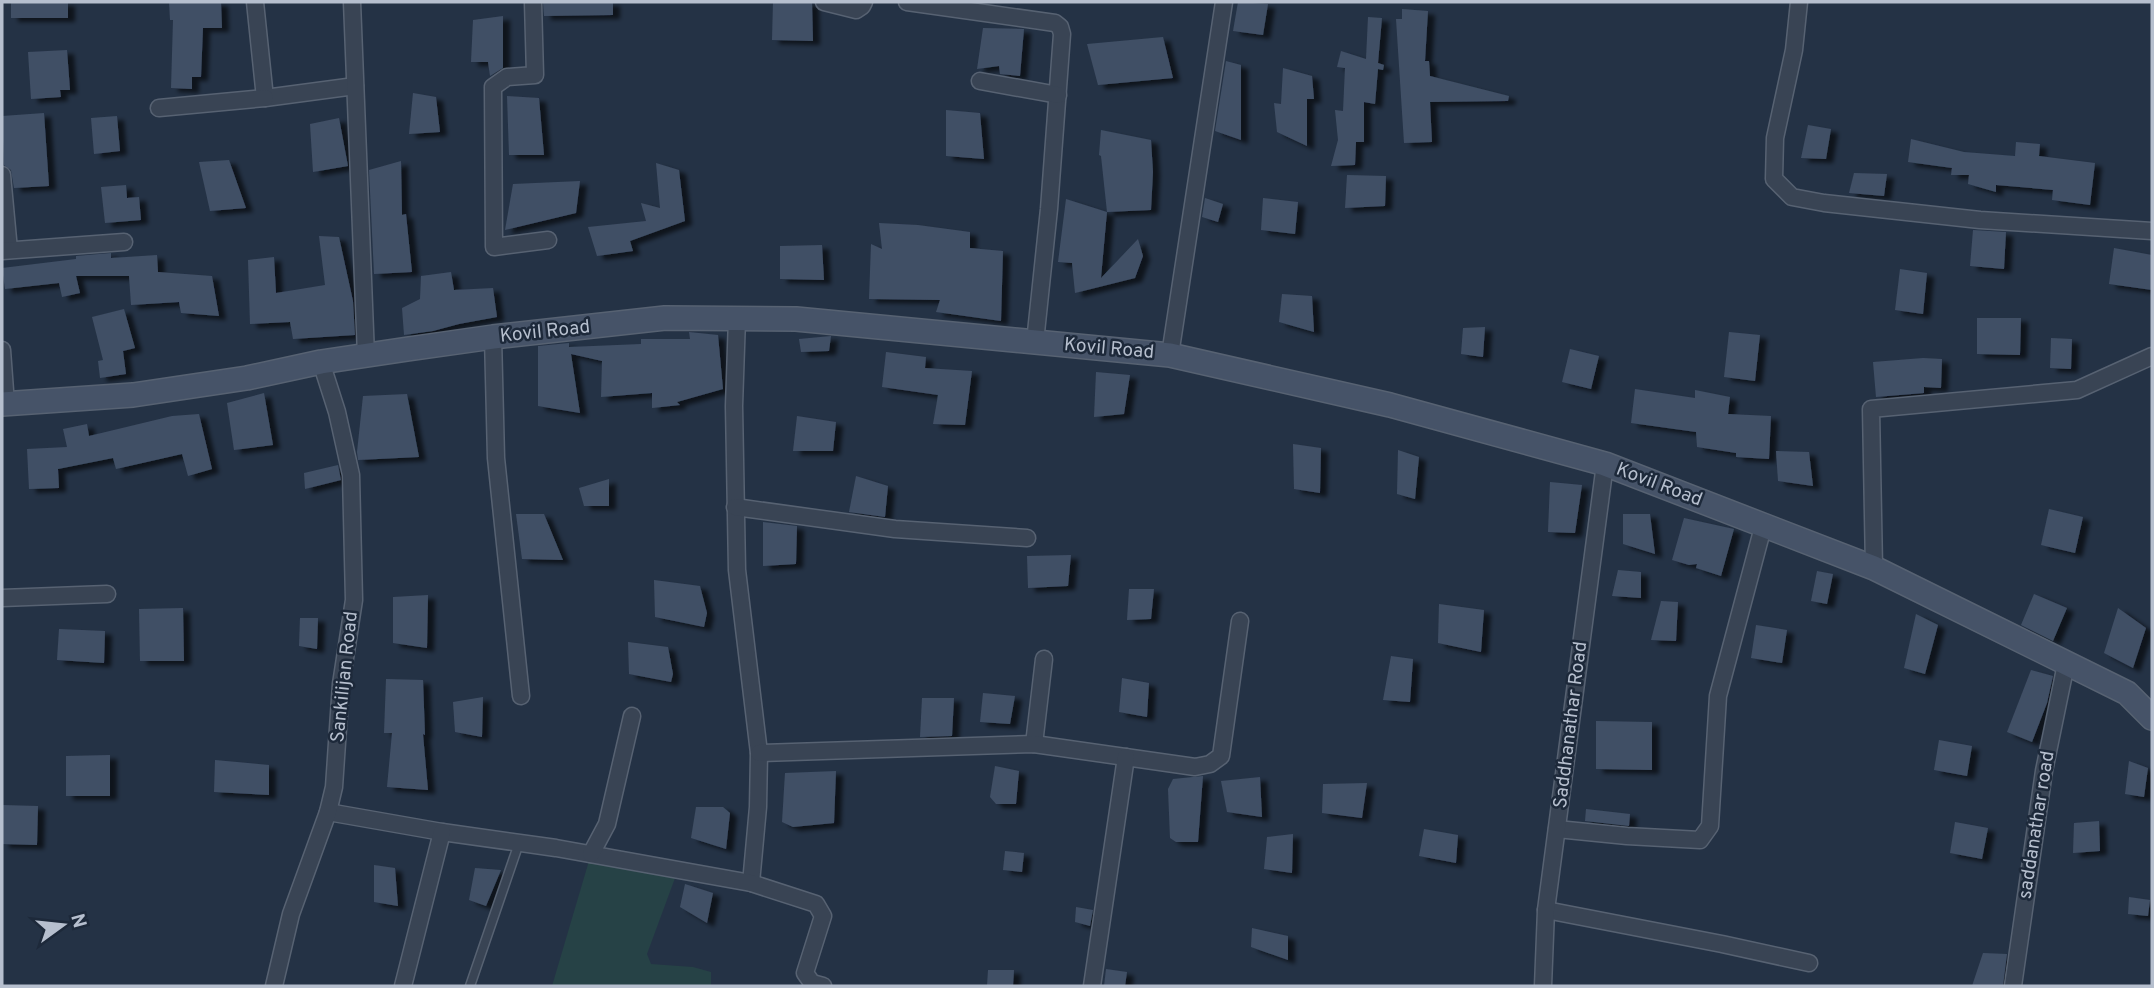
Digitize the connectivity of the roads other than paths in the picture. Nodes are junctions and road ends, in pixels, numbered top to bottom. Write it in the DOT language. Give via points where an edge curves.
graph roads {
  1 [pos="255,2"];
  2 [pos="352,2"];
  3 [pos="533,2"];
  4 [pos="824,2"];
  5 [pos="864,2"];
  6 [pos="908,2"];
  7 [pos="1224,2"];
  8 [pos="1799,2"];
  9 [pos="980,81"];
  10 [pos="355,86"];
  11 [pos="1058,95"];
  12 [pos="265,97"];
  13 [pos="159,108"];
  14 [pos="2,175"];
  15 [pos="2152,231"];
  16 [pos="548,240"];
  17 [pos="124,242"];
  18 [pos="5,251"];
  19 [pos="737,318"];
  20 [pos="493,337"];
  21 [pos="1035,342"];
  22 [pos="2,350"];
  23 [pos="1170,355"];
  24 [pos="366,356"];
  25 [pos="2152,356"];
  26 [pos="321,362"];
  27 [pos="4,404"];
  28 [pos="1605,464"];
  29 [pos="735,507"];
  30 [pos="1763,527"];
  31 [pos="1027,538"];
  32 [pos="1874,568"];
  33 [pos="107,594"];
  34 [pos="2,598"];
  35 [pos="1240,621"];
  36 [pos="1044,659"];
  37 [pos="2066,664"];
  38 [pos="521,695"];
  39 [pos="632,716"];
  40 [pos="2152,718"];
  41 [pos="1034,744"];
  42 [pos="759,753"];
  43 [pos="1126,757"];
  44 [pos="328,812"];
  45 [pos="1557,829"];
  46 [pos="442,832"];
  47 [pos="519,843"];
  48 [pos="591,854"];
  49 [pos="751,883"];
  50 [pos="1546,910"];
  51 [pos="1809,963"];
  52 [pos="803,979"];
  53 [pos="274,986"];
  54 [pos="403,986"];
  55 [pos="470,986"];
  56 [pos="823,986"];
  57 [pos="1092,986"];
  58 [pos="1543,986"];
  59 [pos="2013,986"];
  1 -- 12 [label="street"];
  2 -- 10 [label="street"];
  3 -- 16 [label="street" via="535,75 507,78 492,87 494,247"];
  4 -- 5 [label="street" via="856,10"];
  6 -- 11 [label="street" via="1055,23 1062,34"];
  7 -- 23 [label="street"];
  8 -- 15 [label="street" via="1775,138 1774,179 1792,197 1980,220"];
  9 -- 11 [label="street"];
  10 -- 12 [label="street"];
  10 -- 24 [label="street"];
  11 -- 21 [label="street"];
  12 -- 13 [label="street"];
  14 -- 18 [label="street"];
  17 -- 18 [label="street"];
  19 -- 20 [label="street, Kovil Road" via="665,318"];
  19 -- 21 [label="street, Kovil Road" via="796,319"];
  19 -- 29 [label="street"];
  20 -- 24 [label="street, Kovil Road"];
  20 -- 38 [label="street" via="496,458"];
  21 -- 23 [label="street, Kovil Road"];
  22 -- 27 [label="street"];
  23 -- 28 [label="street, Kovil Road" via="1390,404"];
  24 -- 26 [label="street, Kovil Road"];
  25 -- 32 [label="street" via="2077,390 1871,409"];
  26 -- 27 [label="street, Kovil Road" via="132,395"];
  26 -- 44 [label="street, Sankilijan Road" via="337,412 353,501 354,600"];
  28 -- 30 [label="street"];
  28 -- 32 [label="street, Kovil Road"];
  28 -- 45 [label="street, Saddhanathar Road"];
  29 -- 31 [label="street" via="895,529"];
  29 -- 42 [label="street" via="737,570"];
  30 -- 32 [label="street"];
  30 -- 45 [label="street" via="1718,696 1710,826 1700,840"];
  32 -- 37 [label="street, Kovil Road"];
  33 -- 34 [label="street"];
  35 -- 43 [label="street" via="1220,755 1210,764 1195,767"];
  36 -- 41 [label="street"];
  37 -- 40 [label="street, Kovil Road" via="2127,693"];
  37 -- 59 [label="street, saddanathar road" via="2044,771"];
  39 -- 48 [label="street" via="607,824"];
  41 -- 42 [label="street"];
  41 -- 43 [label="street"];
  42 -- 49 [label="street"];
  43 -- 57 [label="street"];
  44 -- 46 [label="street"];
  44 -- 53 [label="street, Sankilijan Road" via="291,914"];
  45 -- 50 [label="street, Saddhanathar Road"];
  46 -- 47 [label="street"];
  46 -- 54 [label="street"];
  47 -- 48 [label="street"];
  47 -- 55 [label="lane"];
  48 -- 49 [label="street"];
  49 -- 52 [label="street" via="816,904 824,916"];
  50 -- 51 [label="street"];
  50 -- 58 [label="street, Saddhanathar Road"];
  52 -- 56 [label="street"];
}
